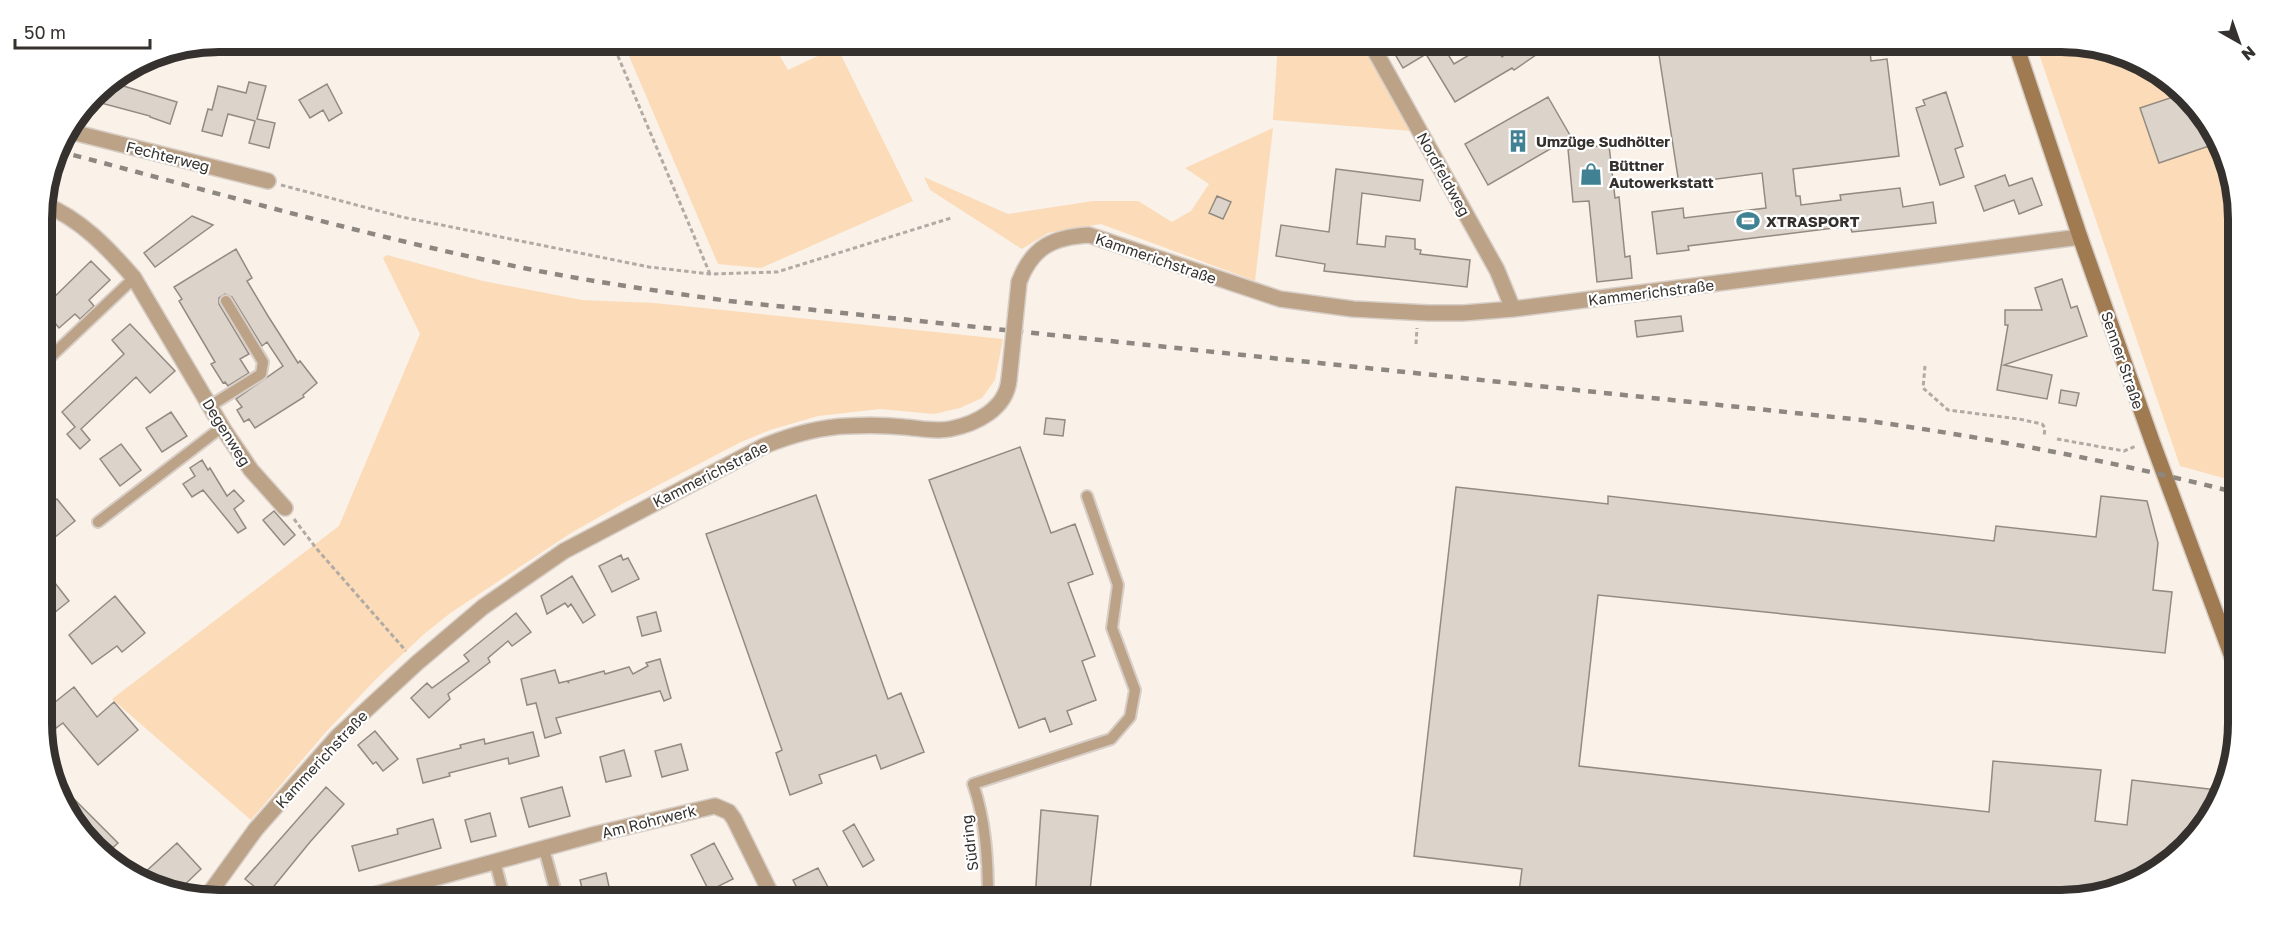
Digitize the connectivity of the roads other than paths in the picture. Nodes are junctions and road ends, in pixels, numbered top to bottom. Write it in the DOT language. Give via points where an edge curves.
graph roads {
  1 [pos="1376,52"];
  2 [pos="2018,52"];
  3 [pos="77,133"];
  4 [pos="268,181"];
  5 [pos="53,208"];
  6 [pos="2080,237"];
  7 [pos="134,278"];
  8 [pos="226,301"];
  9 [pos="1512,309"];
  10 [pos="53,355"];
  11 [pos="210,406"];
  12 [pos="222,426"];
  13 [pos="1087,496"];
  14 [pos="285,508"];
  15 [pos="98,522"];
  16 [pos="2229,649"];
  17 [pos="544,849"];
  18 [pos="495,862"];
  19 [pos="212,889"];
  20 [pos="394,890"];
  21 [pos="502,890"];
  22 [pos="555,890"];
  23 [pos="769,890"];
  24 [pos="988,890"];
  1 -- 9 [label="street, Nordfeldweg" via="1497,270"];
  2 -- 6 [label="street, Senner Straße"];
  3 -- 4 [label="street, Fechterweg"];
  5 -- 7 [label="street, Degenweg" via="81,226"];
  6 -- 9 [label="street, Kammerichstraße"];
  6 -- 16 [label="street, Senner Straße"];
  7 -- 10 [label="lane"];
  7 -- 11 [label="street, Degenweg"];
  8 -- 11 [label="lane" via="263,362 261,374"];
  9 -- 19 [label="street, Kammerichstraße, bridge" via="1428,313 1290,301 1089,235 1050,243 1027,263 1019,282 1010,380 997,407 962,426 933,430 871,425 828,427 782,439 564,551 483,607 338,736 256,829"];
  11 -- 12 [label="street, Degenweg"];
  12 -- 14 [label="street, Degenweg" via="251,470"];
  12 -- 15 [label="lane"];
  13 -- 24 [label="lane, Südring" via="1118,585 1112,628 1135,690 1130,717 1111,739 973,784 983,826"];
  17 -- 18 [label="street, Am Rohrwerk"];
  17 -- 22 [label="lane"];
  17 -- 23 [label="street, Am Rohrwerk" via="715,806 734,819"];
  18 -- 20 [label="street, Am Rohrwerk"];
  18 -- 21 [label="lane"];
}
